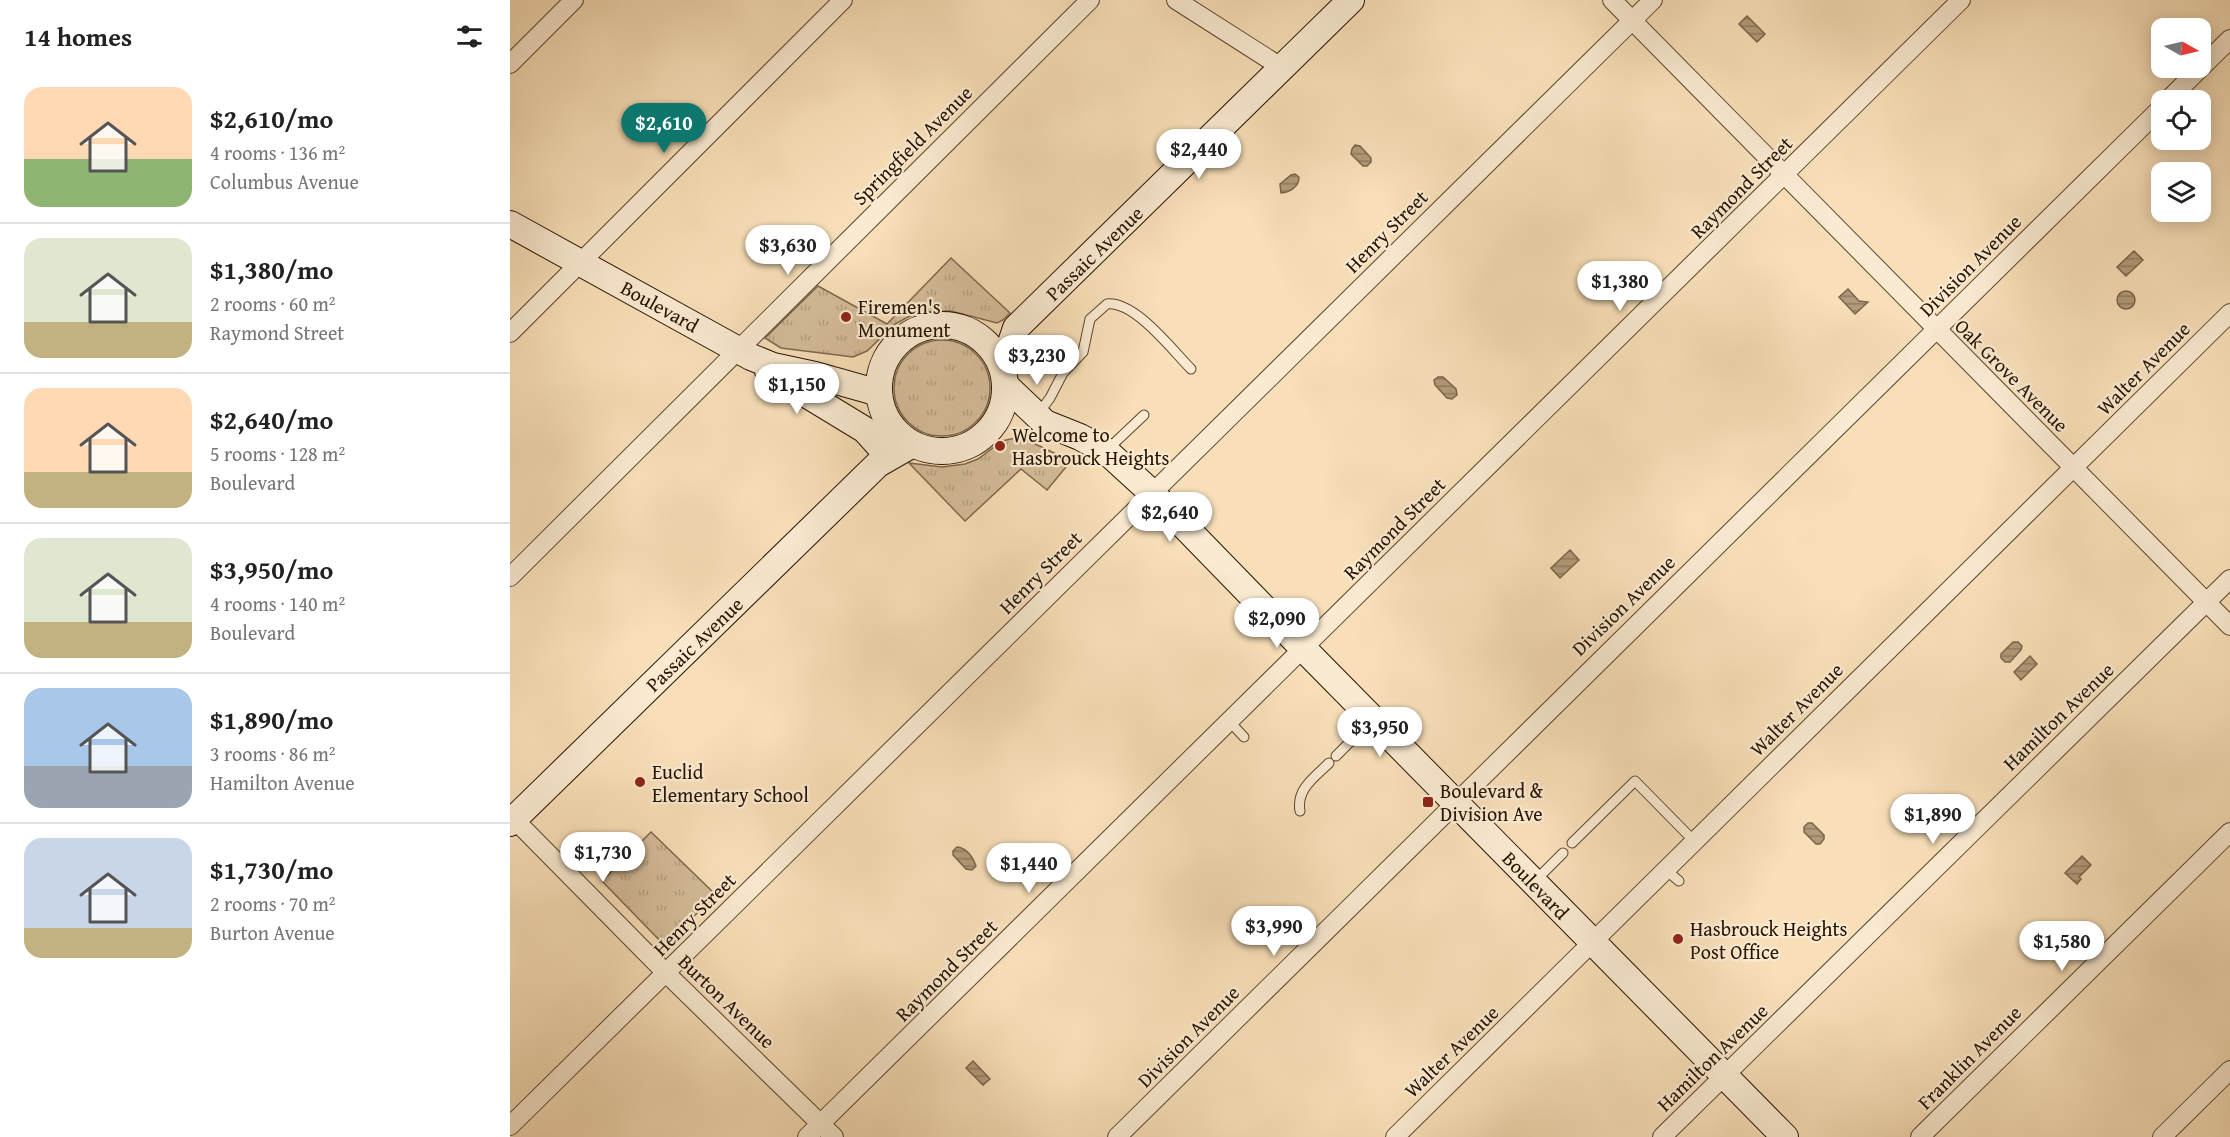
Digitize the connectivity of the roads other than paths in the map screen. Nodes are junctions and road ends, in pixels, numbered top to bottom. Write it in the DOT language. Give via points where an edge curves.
graph roads {
  1 [pos="574,0"];
  2 [pos="843,0"];
  3 [pos="1090,0"];
  4 [pos="1176,0"];
  5 [pos="1351,0"];
  6 [pos="1612,0"];
  7 [pos="1653,0"];
  8 [pos="1961,0"];
  9 [pos="1632,20"];
  10 [pos="2230,39"];
  11 [pos="510,64"];
  12 [pos="1281,69"];
  13 [pos="2178,90"];
  14 [pos="2151,118"];
  15 [pos="1785,175"];
  16 [pos="510,224"];
  17 [pos="582,262"];
  18 [pos="2230,313"];
  19 [pos="1016,328"];
  20 [pos="1937,330"];
  21 [pos="510,333"];
  22 [pos="978,335"];
  23 [pos="738,350"];
  24 [pos="882,368"];
  25 [pos="1191,369"];
  26 [pos="815,375"];
  27 [pos="1005,377"];
  28 [pos="879,393"];
  29 [pos="1144,415"];
  30 [pos="1041,419"];
  31 [pos="995,421"];
  32 [pos="892,448"];
  33 [pos="1106,452"];
  34 [pos="2074,468"];
  35 [pos="1152,493"];
  36 [pos="510,577"];
  37 [pos="2230,579"];
  38 [pos="2207,602"];
  39 [pos="2230,626"];
  40 [pos="1303,648"];
  41 [pos="1373,720"];
  42 [pos="1229,721"];
  43 [pos="1244,737"];
  44 [pos="1456,803"];
  45 [pos="1300,811"];
  46 [pos="512,821"];
  47 [pos="2230,832"];
  48 [pos="1694,841"];
  49 [pos="1572,843"];
  50 [pos="1563,852"];
  51 [pos="1533,882"];
  52 [pos="1592,943"];
  53 [pos="666,973"];
  54 [pos="2230,1070"];
  55 [pos="1725,1076"];
  56 [pos="821,1124"];
  57 [pos="510,1126"];
  58 [pos="807,1137"];
  59 [pos="834,1137"];
  60 [pos="1117,1137"];
  61 [pos="1395,1137"];
  62 [pos="1662,1137"];
  63 [pos="1785,1137"];
  64 [pos="1920,1137"];
  65 [pos="2162,1137"];
  1 -- 11 [label="street"];
  2 -- 17 [label="street"];
  3 -- 23 [label="street, Springfield Avenue"];
  4 -- 12 [label="street"];
  5 -- 12 [label="street, Passaic Avenue"];
  6 -- 9 [label="street, Oak Grove Avenue"];
  7 -- 9 [label="street, Henry Street"];
  8 -- 15 [label="street, Raymond Street"];
  9 -- 15 [label="street, Oak Grove Avenue"];
  9 -- 35 [label="street, Henry Street"];
  10 -- 13 [label="street"];
  12 -- 19 [label="street, Passaic Avenue"];
  14 -- 20 [label="street, Division Avenue"];
  15 -- 20 [label="street, Oak Grove Avenue"];
  15 -- 40 [label="street, Raymond Street"];
  16 -- 17 [label="street, Boulevard"];
  17 -- 21 [label="street"];
  17 -- 23 [label="street, Boulevard"];
  18 -- 34 [label="street, Walter Avenue"];
  19 -- 22 [label="street"];
  19 -- 27 [label="street, Passaic Avenue"];
  20 -- 34 [label="street, Oak Grove Avenue"];
  20 -- 44 [label="street, Division Avenue"];
  22 -- 24 [label="street" via="956,328 925,327 897,343"];
  22 -- 27 [label="street" via="996,353"];
  23 -- 26 [label="street, Boulevard" via="773,366"];
  23 -- 32 [label="street"];
  23 -- 36 [label="street, Springfield Avenue"];
  24 -- 26 [label="street, Boulevard"];
  24 -- 28 [label="street"];
  25 -- 30 [label="lane" via="1142,320 1114,303 1104,305 1090,319 1083,352 1063,373"];
  26 -- 28 [label="street, Boulevard"];
  27 -- 30 [label="street, Boulevard"];
  27 -- 31 [label="street" via="1005,406"];
  28 -- 32 [label="street"];
  29 -- 33 [label="lane"];
  30 -- 31 [label="street, Boulevard"];
  30 -- 33 [label="street, Boulevard"];
  31 -- 32 [label="street" via="981,438 947,451"];
  32 -- 46 [label="street, Passaic Avenue"];
  33 -- 35 [label="street, Boulevard"];
  34 -- 38 [label="street, Oak Grove Avenue"];
  34 -- 48 [label="street, Walter Avenue"];
  35 -- 40 [label="street, Boulevard"];
  35 -- 53 [label="street, Henry Street"];
  37 -- 38 [label="street, Hamilton Avenue"];
  38 -- 39 [label="street, Oak Grove Avenue"];
  38 -- 55 [label="street, Hamilton Avenue" via="1802,991"];
  40 -- 41 [label="street, Boulevard"];
  40 -- 42 [label="street, Raymond Street"];
  41 -- 44 [label="street, Boulevard"];
  41 -- 45 [label="lane" via="1303,789"];
  42 -- 43 [label="lane"];
  42 -- 56 [label="street, Raymond Street"];
  44 -- 51 [label="street, Boulevard"];
  44 -- 60 [label="street, Division Avenue"];
  46 -- 53 [label="street, Burton Avenue"];
  47 -- 64 [label="street, Franklin Avenue"];
  48 -- 49 [label="lane" via="1635,781"];
  48 -- 52 [label="street, Walter Avenue" via="1672,875"];
  50 -- 51 [label="lane"];
  51 -- 52 [label="street, Boulevard"];
  52 -- 55 [label="street, Boulevard"];
  52 -- 61 [label="street, Walter Avenue"];
  53 -- 56 [label="street, Burton Avenue"];
  53 -- 57 [label="street, Henry Street"];
  54 -- 65 [label="street"];
  55 -- 62 [label="street, Hamilton Avenue"];
  55 -- 63 [label="street, Boulevard"];
  56 -- 58 [label="street, Raymond Street"];
  56 -- 59 [label="street, Burton Avenue"];
}
